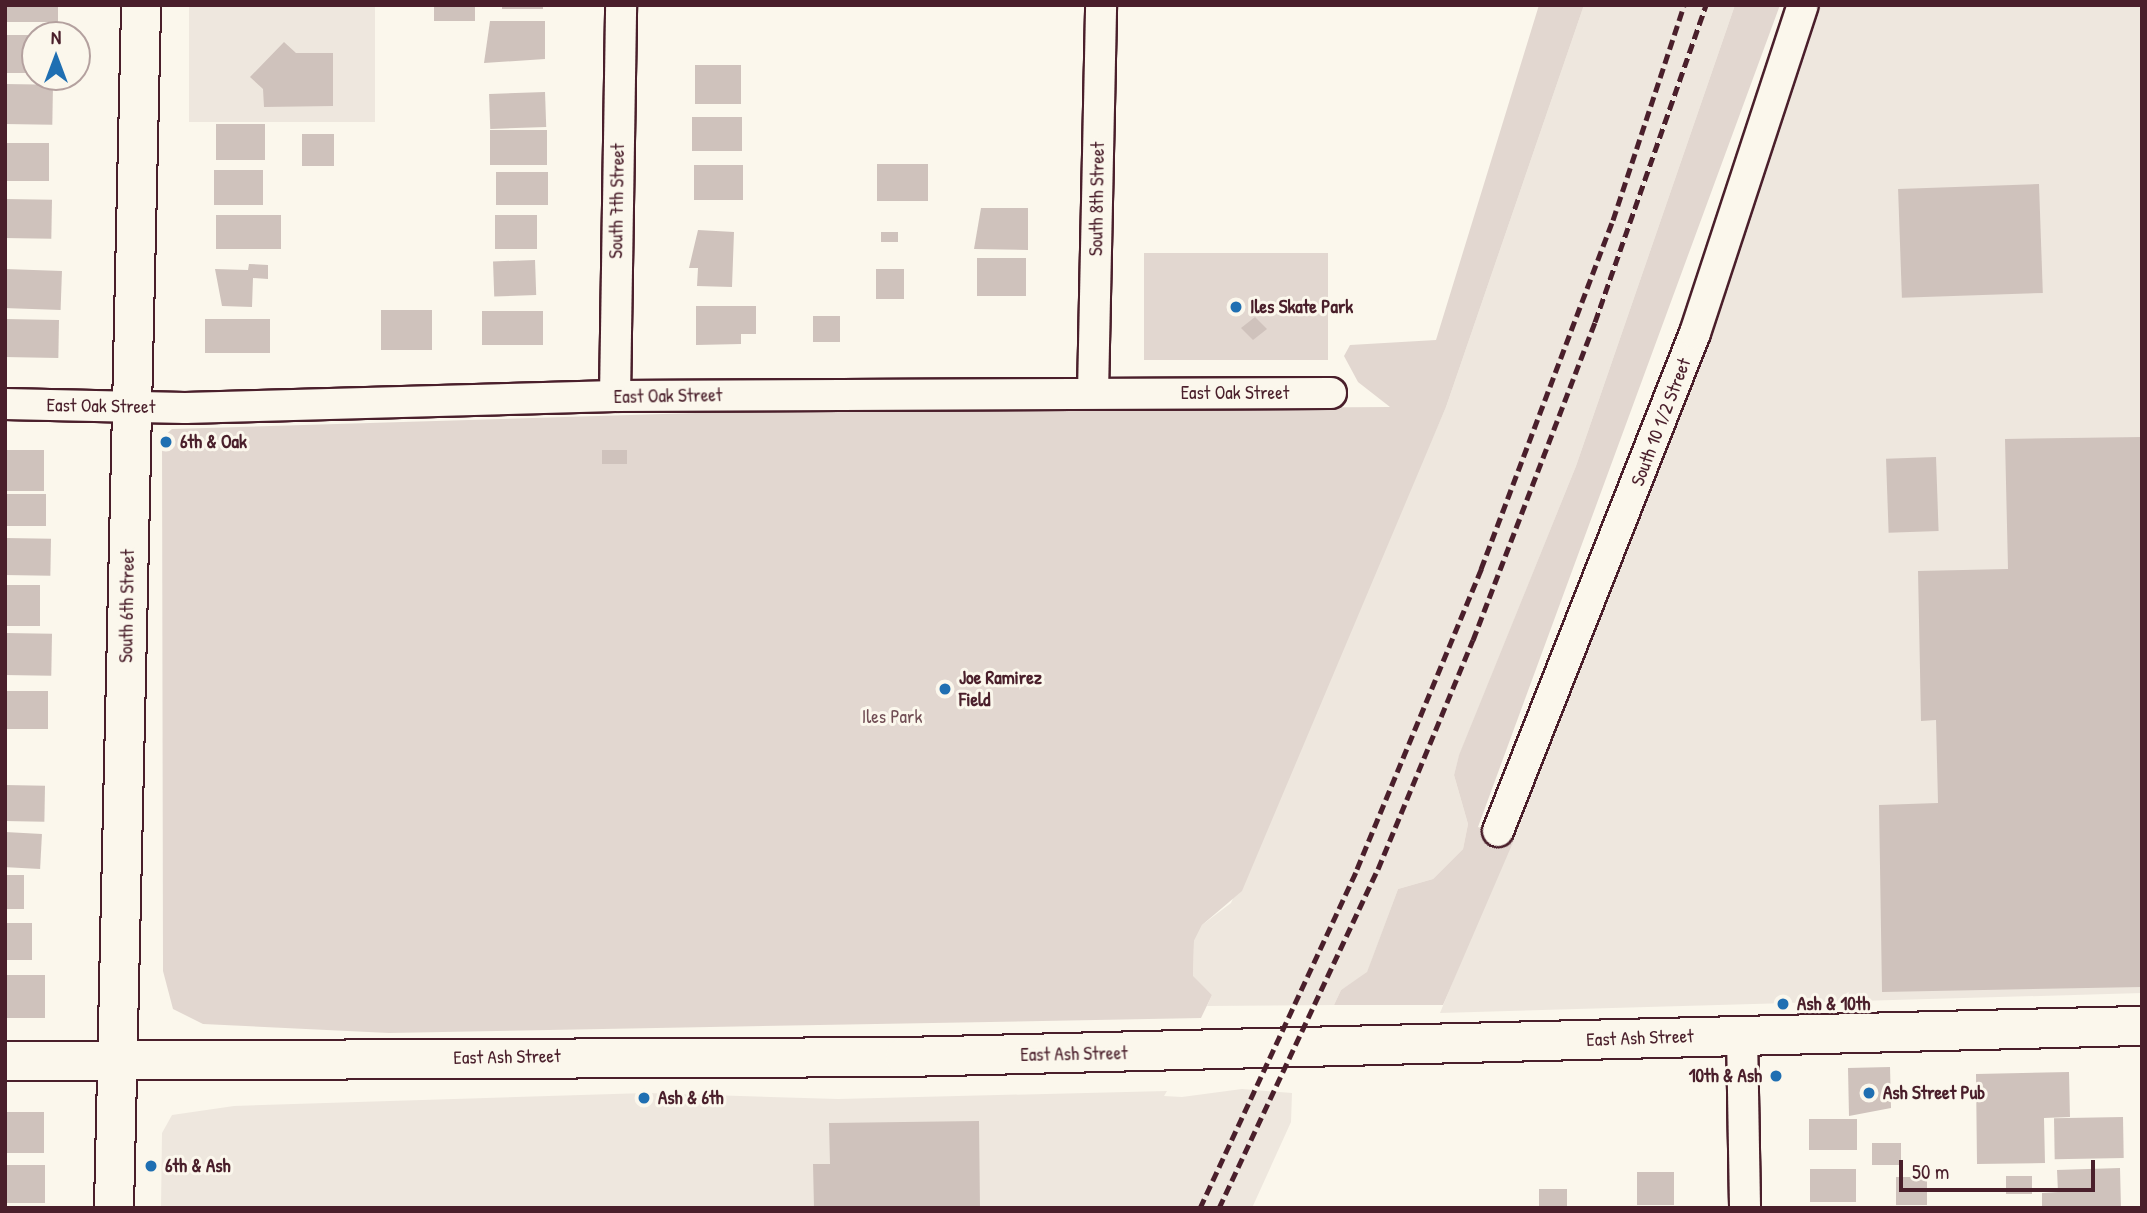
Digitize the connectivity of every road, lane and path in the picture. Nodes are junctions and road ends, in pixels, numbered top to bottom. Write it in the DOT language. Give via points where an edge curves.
graph roads {
  1 [pos="141,5"];
  2 [pos="621,5"];
  3 [pos="1101,5"];
  4 [pos="1803,5"];
  5 [pos="1093,393"];
  6 [pos="1331,393"];
  7 [pos="615,396"];
  8 [pos="5,404"];
  9 [pos="130,407"];
  10 [pos="1499,831"];
  11 [pos="2142,1026"];
  12 [pos="1742,1034"];
  13 [pos="5,1060"];
  14 [pos="118,1062"];
  15 [pos="114,1208"];
  16 [pos="1745,1208"];
  1 -- 9 [label="street, South 6th Street"];
  2 -- 7 [label="street, South 7th Street"];
  3 -- 5 [label="street, South 8th Street"];
  4 -- 10 [label="street, South 10 1/2 Street" via="1695,333"];
  5 -- 6 [label="street, East Oak Street"];
  5 -- 7 [label="street, East Oak Street"];
  7 -- 9 [label="street, East Oak Street"];
  8 -- 9 [label="street, East Oak Street"];
  9 -- 14 [label="street, South 6th Street"];
  11 -- 12 [label="street, East Ash Street"];
  12 -- 14 [label="street, East Ash Street" via="905,1057"];
  12 -- 16 [label="street"];
  13 -- 14 [label="street, East Ash Street"];
  14 -- 15 [label="street, South 6th Street"];
}
